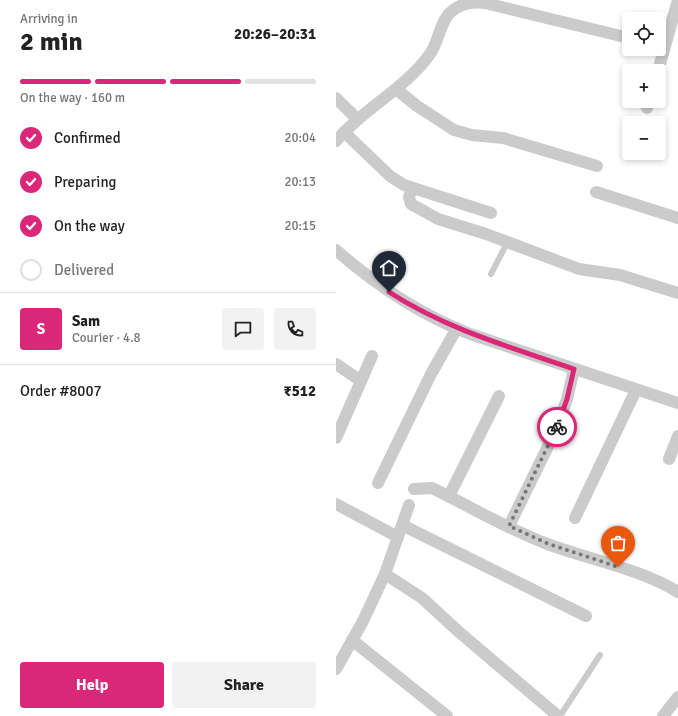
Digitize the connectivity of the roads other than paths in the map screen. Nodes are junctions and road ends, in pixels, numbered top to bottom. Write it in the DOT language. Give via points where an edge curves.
graph roads {
  1 [pos="678,0"];
  2 [pos="666,34"];
  3 [pos="622,36"];
  4 [pos="396,89"];
  5 [pos="336,98"];
  6 [pos="358,120"];
  7 [pos="340,137"];
  8 [pos="597,166"];
  9 [pos="412,189"];
  10 [pos="596,192"];
  11 [pos="491,213"];
  12 [pos="678,218"];
  13 [pos="508,241"];
  14 [pos="336,250"];
  15 [pos="491,274"];
  16 [pos="678,293"];
  17 [pos="457,328"];
  18 [pos="372,356"];
  19 [pos="336,364"];
  20 [pos="574,369"];
  21 [pos="361,381"];
  22 [pos="636,390"];
  23 [pos="499,396"];
  24 [pos="678,403"];
  25 [pos="678,436"];
  26 [pos="336,438"];
  27 [pos="669,459"];
  28 [pos="378,483"];
  29 [pos="414,489"];
  30 [pos="449,496"];
  31 [pos="336,504"];
  32 [pos="409,505"];
  33 [pos="575,518"];
  34 [pos="402,525"];
  35 [pos="509,526"];
  36 [pos="398,537"];
  37 [pos="385,574"];
  38 [pos="678,592"];
  39 [pos="586,616"];
  40 [pos="352,640"];
  41 [pos="600,654"];
  42 [pos="336,669"];
  43 [pos="678,697"];
  44 [pos="447,716"];
  45 [pos="559,716"];
  46 [pos="662,716"];
  1 -- 2 [label="street"];
  3 -- 4 [label="street" via="489,4 469,2 451,12 423,64"];
  4 -- 6 [label="street"];
  4 -- 8 [label="street" via="454,130 513,140"];
  5 -- 6 [label="street"];
  6 -- 7 [label="street"];
  7 -- 9 [label="street" via="390,176"];
  9 -- 11 [label="street"];
  9 -- 13 [label="street" via="409,200 429,215"];
  10 -- 12 [label="street"];
  13 -- 15 [label="lane"];
  13 -- 16 [label="street" via="543,257 579,269 620,275"];
  14 -- 17 [label="street" via="380,286 408,304"];
  17 -- 20 [label="street"];
  17 -- 28 [label="street" via="431,374"];
  18 -- 21 [label="street"];
  19 -- 21 [label="street"];
  20 -- 22 [label="street"];
  20 -- 35 [label="street" via="555,432"];
  21 -- 26 [label="street"];
  22 -- 24 [label="street"];
  22 -- 33 [label="street"];
  23 -- 30 [label="street"];
  25 -- 27 [label="street"];
  29 -- 30 [label="street" via="432,488"];
  30 -- 35 [label="street"];
  31 -- 36 [label="street"];
  32 -- 34 [label="street"];
  34 -- 36 [label="street"];
  34 -- 39 [label="street"];
  35 -- 38 [label="street" via="549,544 651,579"];
  36 -- 37 [label="street"];
  37 -- 40 [label="street"];
  37 -- 45 [label="street" via="422,598"];
  40 -- 42 [label="street"];
  40 -- 44 [label="street"];
  41 -- 45 [label="lane"];
  43 -- 46 [label="street"];
}
